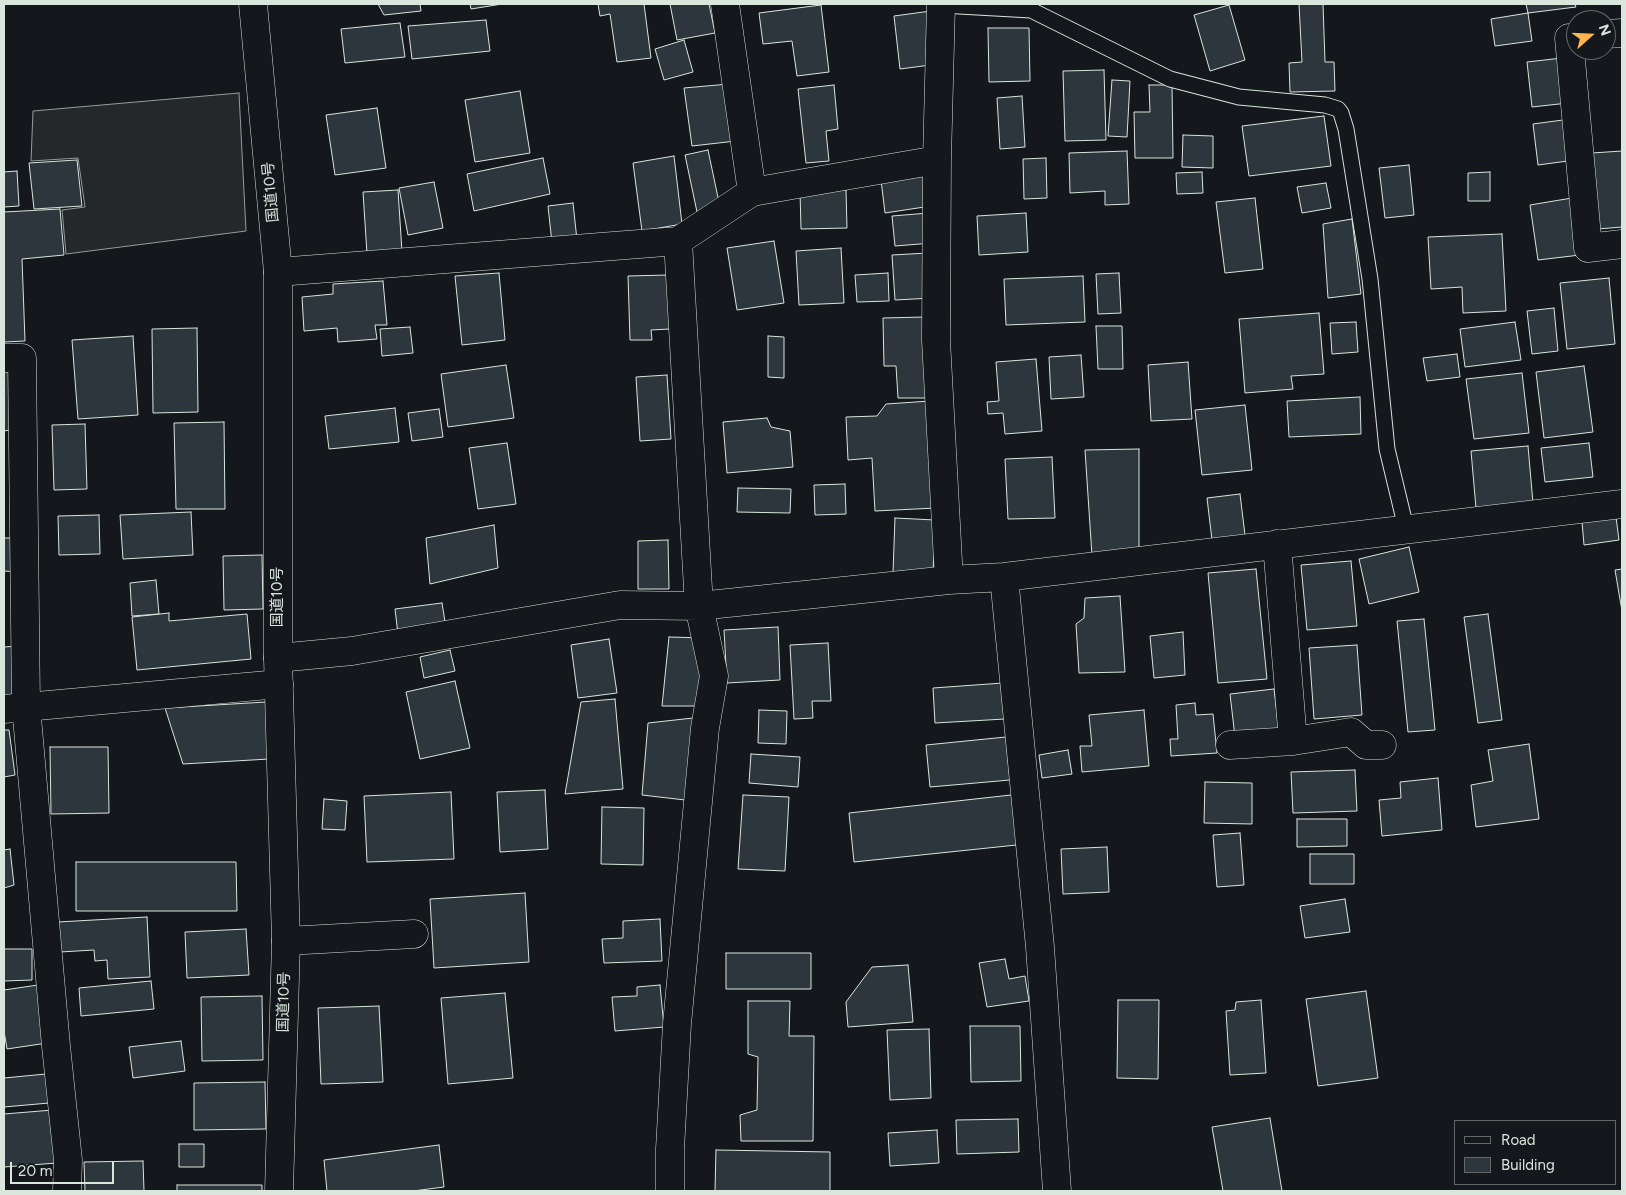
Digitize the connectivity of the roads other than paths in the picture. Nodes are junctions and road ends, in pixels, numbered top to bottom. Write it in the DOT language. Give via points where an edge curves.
graph roads {
  1 [pos="253,4"];
  2 [pos="725,4"];
  3 [pos="941,4"];
  4 [pos="1571,60"];
  5 [pos="937,160"];
  6 [pos="752,192"];
  7 [pos="678,241"];
  8 [pos="1622,244"];
  9 [pos="278,272"];
  10 [pos="4,358"];
  11 [pos="1622,504"];
  12 [pos="1406,528"];
  13 [pos="1277,544"];
  14 [pos="1004,577"];
  15 [pos="949,580"];
  16 [pos="699,606"];
  17 [pos="278,671"];
  18 [pos="15,707"];
  19 [pos="1293,742"];
  20 [pos="1230,744"];
  21 [pos="1382,745"];
  22 [pos="414,934"];
  23 [pos="286,941"];
  24 [pos="67,1191"];
  25 [pos="279,1191"];
  26 [pos="670,1191"];
  27 [pos="1057,1191"];
  1 -- 9 [label="main road, 国道10号"];
  2 -- 6 [label="main road"];
  3 -- 5 [label="main road"];
  3 -- 12 [label="lane" via="1031,10 1170,78 1239,97 1338,109 1346,128 1370,279 1387,448"];
  4 -- 8 [label="main road" via="1588,248"];
  5 -- 6 [label="main road"];
  5 -- 15 [label="main road" via="936,340"];
  6 -- 7 [label="main road"];
  7 -- 9 [label="main road"];
  7 -- 16 [label="main road"];
  9 -- 17 [label="main road, 国道10号"];
  10 -- 18 [label="main road" via="22,358"];
  11 -- 12 [label="main road"];
  12 -- 13 [label="main road"];
  13 -- 14 [label="main road"];
  13 -- 19 [label="main road"];
  14 -- 15 [label="main road"];
  14 -- 27 [label="main road" via="1040,947"];
  15 -- 16 [label="main road"];
  16 -- 17 [label="main road" via="620,605 352,651"];
  16 -- 26 [label="main road" via="714,676 705,728 677,1024"];
  17 -- 18 [label="main road"];
  17 -- 23 [label="main road, 国道10号"];
  18 -- 24 [label="main road" via="56,1046 68,1160"];
  19 -- 20 [label="main road"];
  19 -- 21 [label="main road" via="1351,732 1366,745"];
  22 -- 23 [label="main road"];
  23 -- 25 [label="main road, 国道10号"];
}
